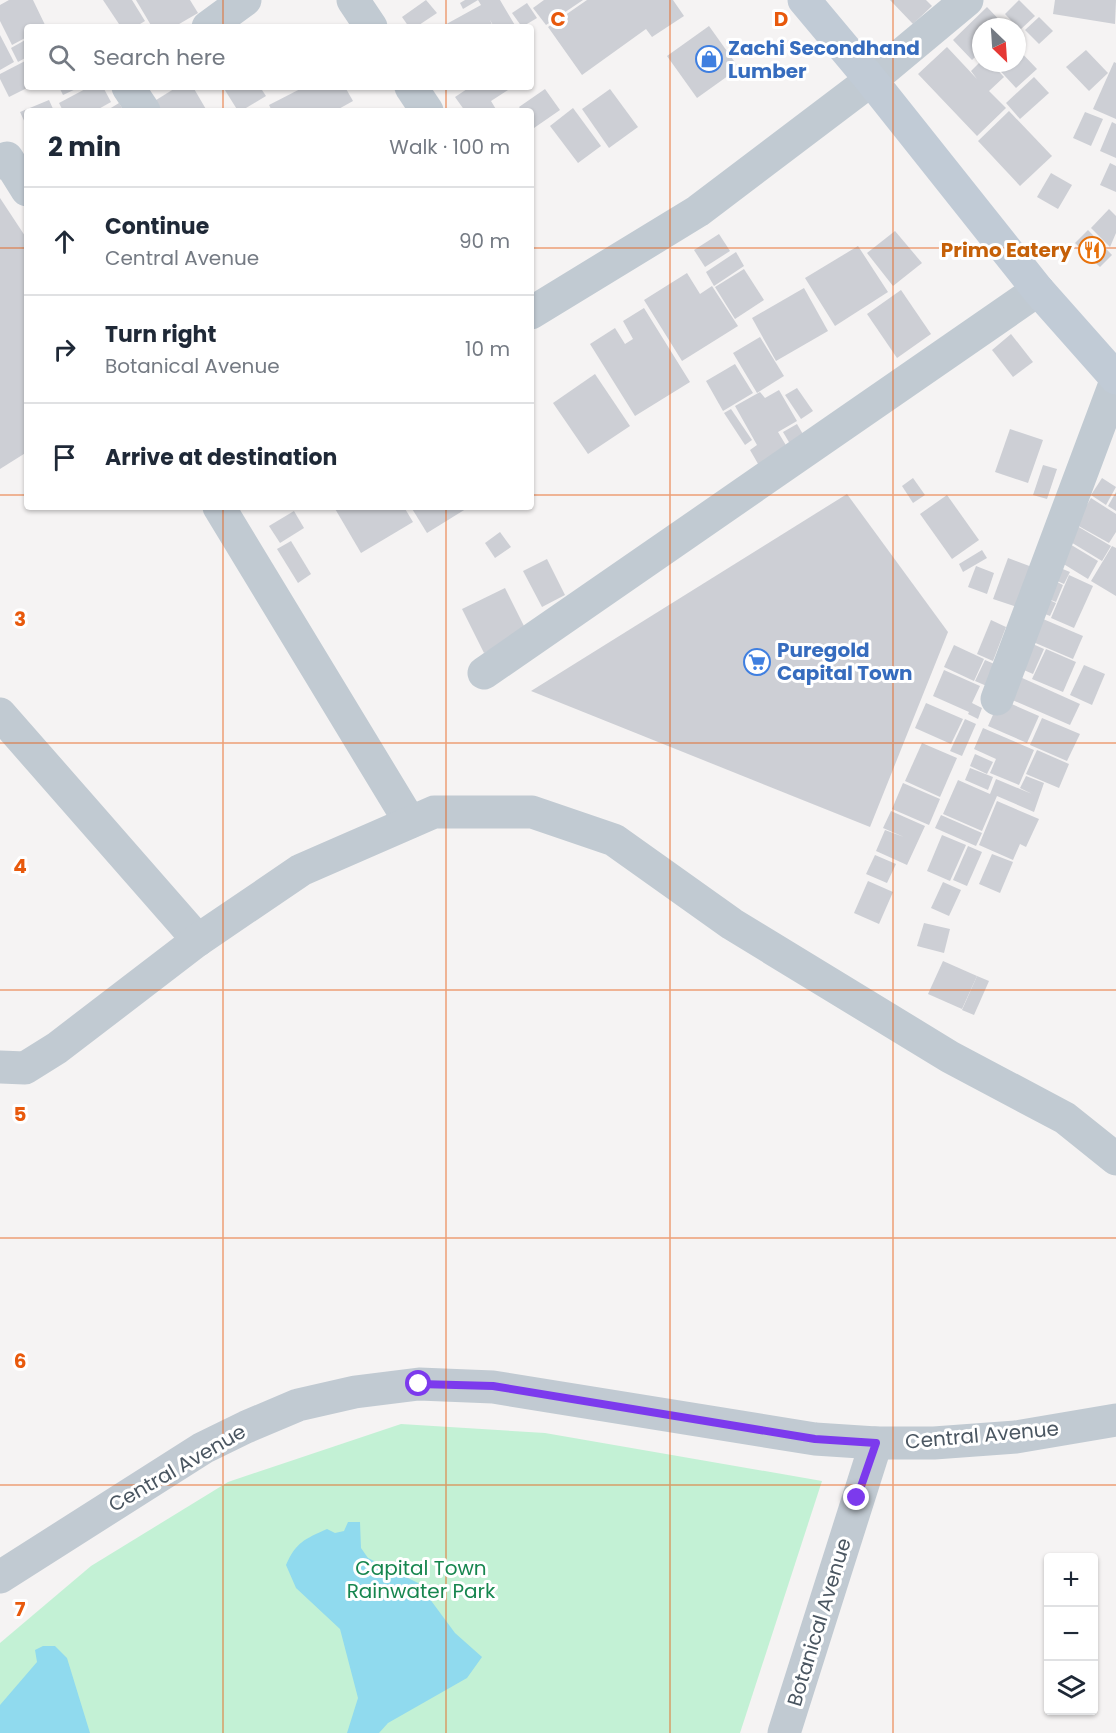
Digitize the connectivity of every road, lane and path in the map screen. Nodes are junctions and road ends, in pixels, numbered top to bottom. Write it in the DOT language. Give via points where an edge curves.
graph roads {
  1 [pos="245,0"];
  2 [pos="353,0"];
  3 [pos="804,0"];
  4 [pos="967,0"];
  5 [pos="212,24"];
  6 [pos="369,24"];
  7 [pos="871,80"];
  8 [pos="130,90"];
  9 [pos="413,90"];
  10 [pos="142,108"];
  11 [pos="425,108"];
  12 [pos="0,163"];
  13 [pos="24,185"];
  14 [pos="1038,290"];
  15 [pos="535,301"];
  16 [pos="1116,380"];
  17 [pos="221,510"];
  18 [pos="484,673"];
  19 [pos="997,699"];
  20 [pos="0,714"];
  21 [pos="411,822"];
  22 [pos="198,940"];
  23 [pos="0,1067"];
  24 [pos="1116,1159"];
  25 [pos="1116,1420"];
  26 [pos="876,1443"];
  27 [pos="0,1577"];
  28 [pos="784,1733"];
  1 -- 5 [label="street"];
  2 -- 6 [label="street"];
  3 -- 7 [label="main road"];
  4 -- 7 [label="street"];
  7 -- 14 [label="main road"];
  7 -- 15 [label="street" via="698,211"];
  8 -- 10 [label="street"];
  9 -- 11 [label="street"];
  12 -- 13 [label="street" via="7,158"];
  14 -- 16 [label="main road"];
  14 -- 18 [label="street"];
  16 -- 19 [label="street"];
  17 -- 21 [label="street"];
  20 -- 22 [label="street"];
  21 -- 22 [label="street" via="301,870"];
  21 -- 24 [label="street" via="434,812 532,812 614,840 732,924 950,1057 1065,1118"];
  22 -- 23 [label="street" via="57,1048 25,1068"];
  25 -- 26 [label="street, Central Avenue" via="1016,1437"];
  26 -- 27 [label="street, Central Avenue" via="815,1439 493,1386 419,1384 355,1392 298,1405 203,1448"];
  26 -- 28 [label="street, Botanical Avenue"];
}
